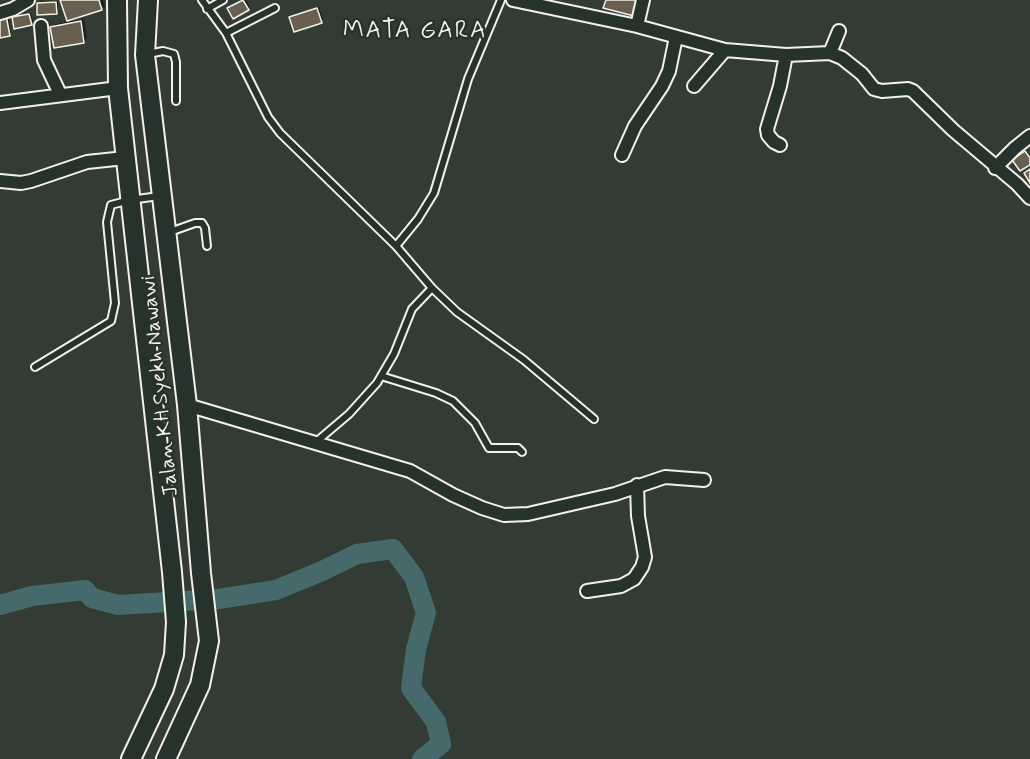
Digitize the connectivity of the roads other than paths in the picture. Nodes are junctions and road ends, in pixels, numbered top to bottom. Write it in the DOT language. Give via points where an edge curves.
graph roads {
  1 [pos="28,0"];
  2 [pos="117,0"];
  3 [pos="148,0"];
  4 [pos="202,0"];
  5 [pos="223,0"];
  6 [pos="501,0"];
  7 [pos="513,0"];
  8 [pos="643,0"];
  9 [pos="557,5"];
  10 [pos="275,8"];
  11 [pos="207,9"];
  12 [pos="0,13"];
  13 [pos="41,26"];
  14 [pos="637,26"];
  15 [pos="839,31"];
  16 [pos="226,33"];
  17 [pos="676,37"];
  18 [pos="725,50"];
  19 [pos="830,53"];
  20 [pos="786,54"];
  21 [pos="145,55"];
  22 [pos="694,86"];
  23 [pos="118,88"];
  24 [pos="60,94"];
  25 [pos="176,101"];
  26 [pos="0,103"];
  27 [pos="1030,136"];
  28 [pos="780,145"];
  29 [pos="622,155"];
  30 [pos="125,158"];
  31 [pos="995,168"];
  32 [pos="0,181"];
  33 [pos="162,196"];
  34 [pos="1030,198"];
  35 [pos="130,200"];
  36 [pos="167,233"];
  37 [pos="207,246"];
  38 [pos="396,246"];
  39 [pos="432,288"];
  40 [pos="35,367"];
  41 [pos="381,376"];
  42 [pos="187,405"];
  43 [pos="594,419"];
  44 [pos="316,442"];
  45 [pos="522,452"];
  46 [pos="704,480"];
  47 [pos="637,485"];
  48 [pos="587,591"];
  49 [pos="130,759"];
  50 [pos="166,759"];
  1 -- 12 [label="street"];
  2 -- 23 [label="main road, Jalan KH Syekh Nawawi"];
  3 -- 21 [label="main road, Jalan KH Syekh Nawawi"];
  4 -- 11 [label="lane"];
  5 -- 11 [label="lane"];
  6 -- 38 [label="lane" via="468,79 434,193"];
  7 -- 9 [label="street"];
  8 -- 14 [label="street"];
  9 -- 14 [label="street"];
  10 -- 16 [label="lane"];
  11 -- 16 [label="lane"];
  13 -- 24 [label="street" via="44,60"];
  14 -- 17 [label="street"];
  15 -- 19 [label="street"];
  16 -- 38 [label="lane" via="280,133"];
  17 -- 18 [label="street"];
  17 -- 29 [label="street" via="669,72"];
  18 -- 20 [label="street"];
  18 -- 22 [label="street"];
  19 -- 20 [label="street"];
  19 -- 31 [label="street" via="862,74 874,89 913,91"];
  20 -- 28 [label="street" via="767,129 768,135"];
  21 -- 25 [label="lane" via="163,51 174,54"];
  21 -- 33 [label="main road, Jalan KH Syekh Nawawi"];
  23 -- 24 [label="street"];
  23 -- 30 [label="main road, Jalan KH Syekh Nawawi"];
  24 -- 26 [label="street"];
  27 -- 31 [label="street"];
  30 -- 32 [label="street" via="87,162 32,181"];
  30 -- 35 [label="main road, Jalan KH Syekh Nawawi"];
  31 -- 34 [label="street"];
  33 -- 35 [label="lane"];
  33 -- 36 [label="main road, Jalan KH Syekh Nawawi"];
  35 -- 40 [label="lane" via="111,205 107,222 116,303 111,321"];
  35 -- 49 [label="main road, Jalan KH Syekh Nawawi" via="176,622 174,655 164,689"];
  36 -- 37 [label="lane" via="202,223"];
  36 -- 42 [label="main road, Jalan KH Syekh Nawawi"];
  38 -- 39 [label="lane"];
  39 -- 41 [label="lane" via="412,309"];
  39 -- 43 [label="lane"];
  41 -- 44 [label="lane" via="349,414"];
  41 -- 45 [label="lane" via="453,401 475,423 489,448 518,448"];
  42 -- 44 [label="street"];
  42 -- 50 [label="main road, Jalan KH Syekh Nawawi" via="209,641 200,685"];
  44 -- 47 [label="street" via="410,471 453,495 504,515 546,510"];
  46 -- 47 [label="street" via="665,477"];
  47 -- 48 [label="street" via="645,558 642,567 634,579 621,586"];
}
